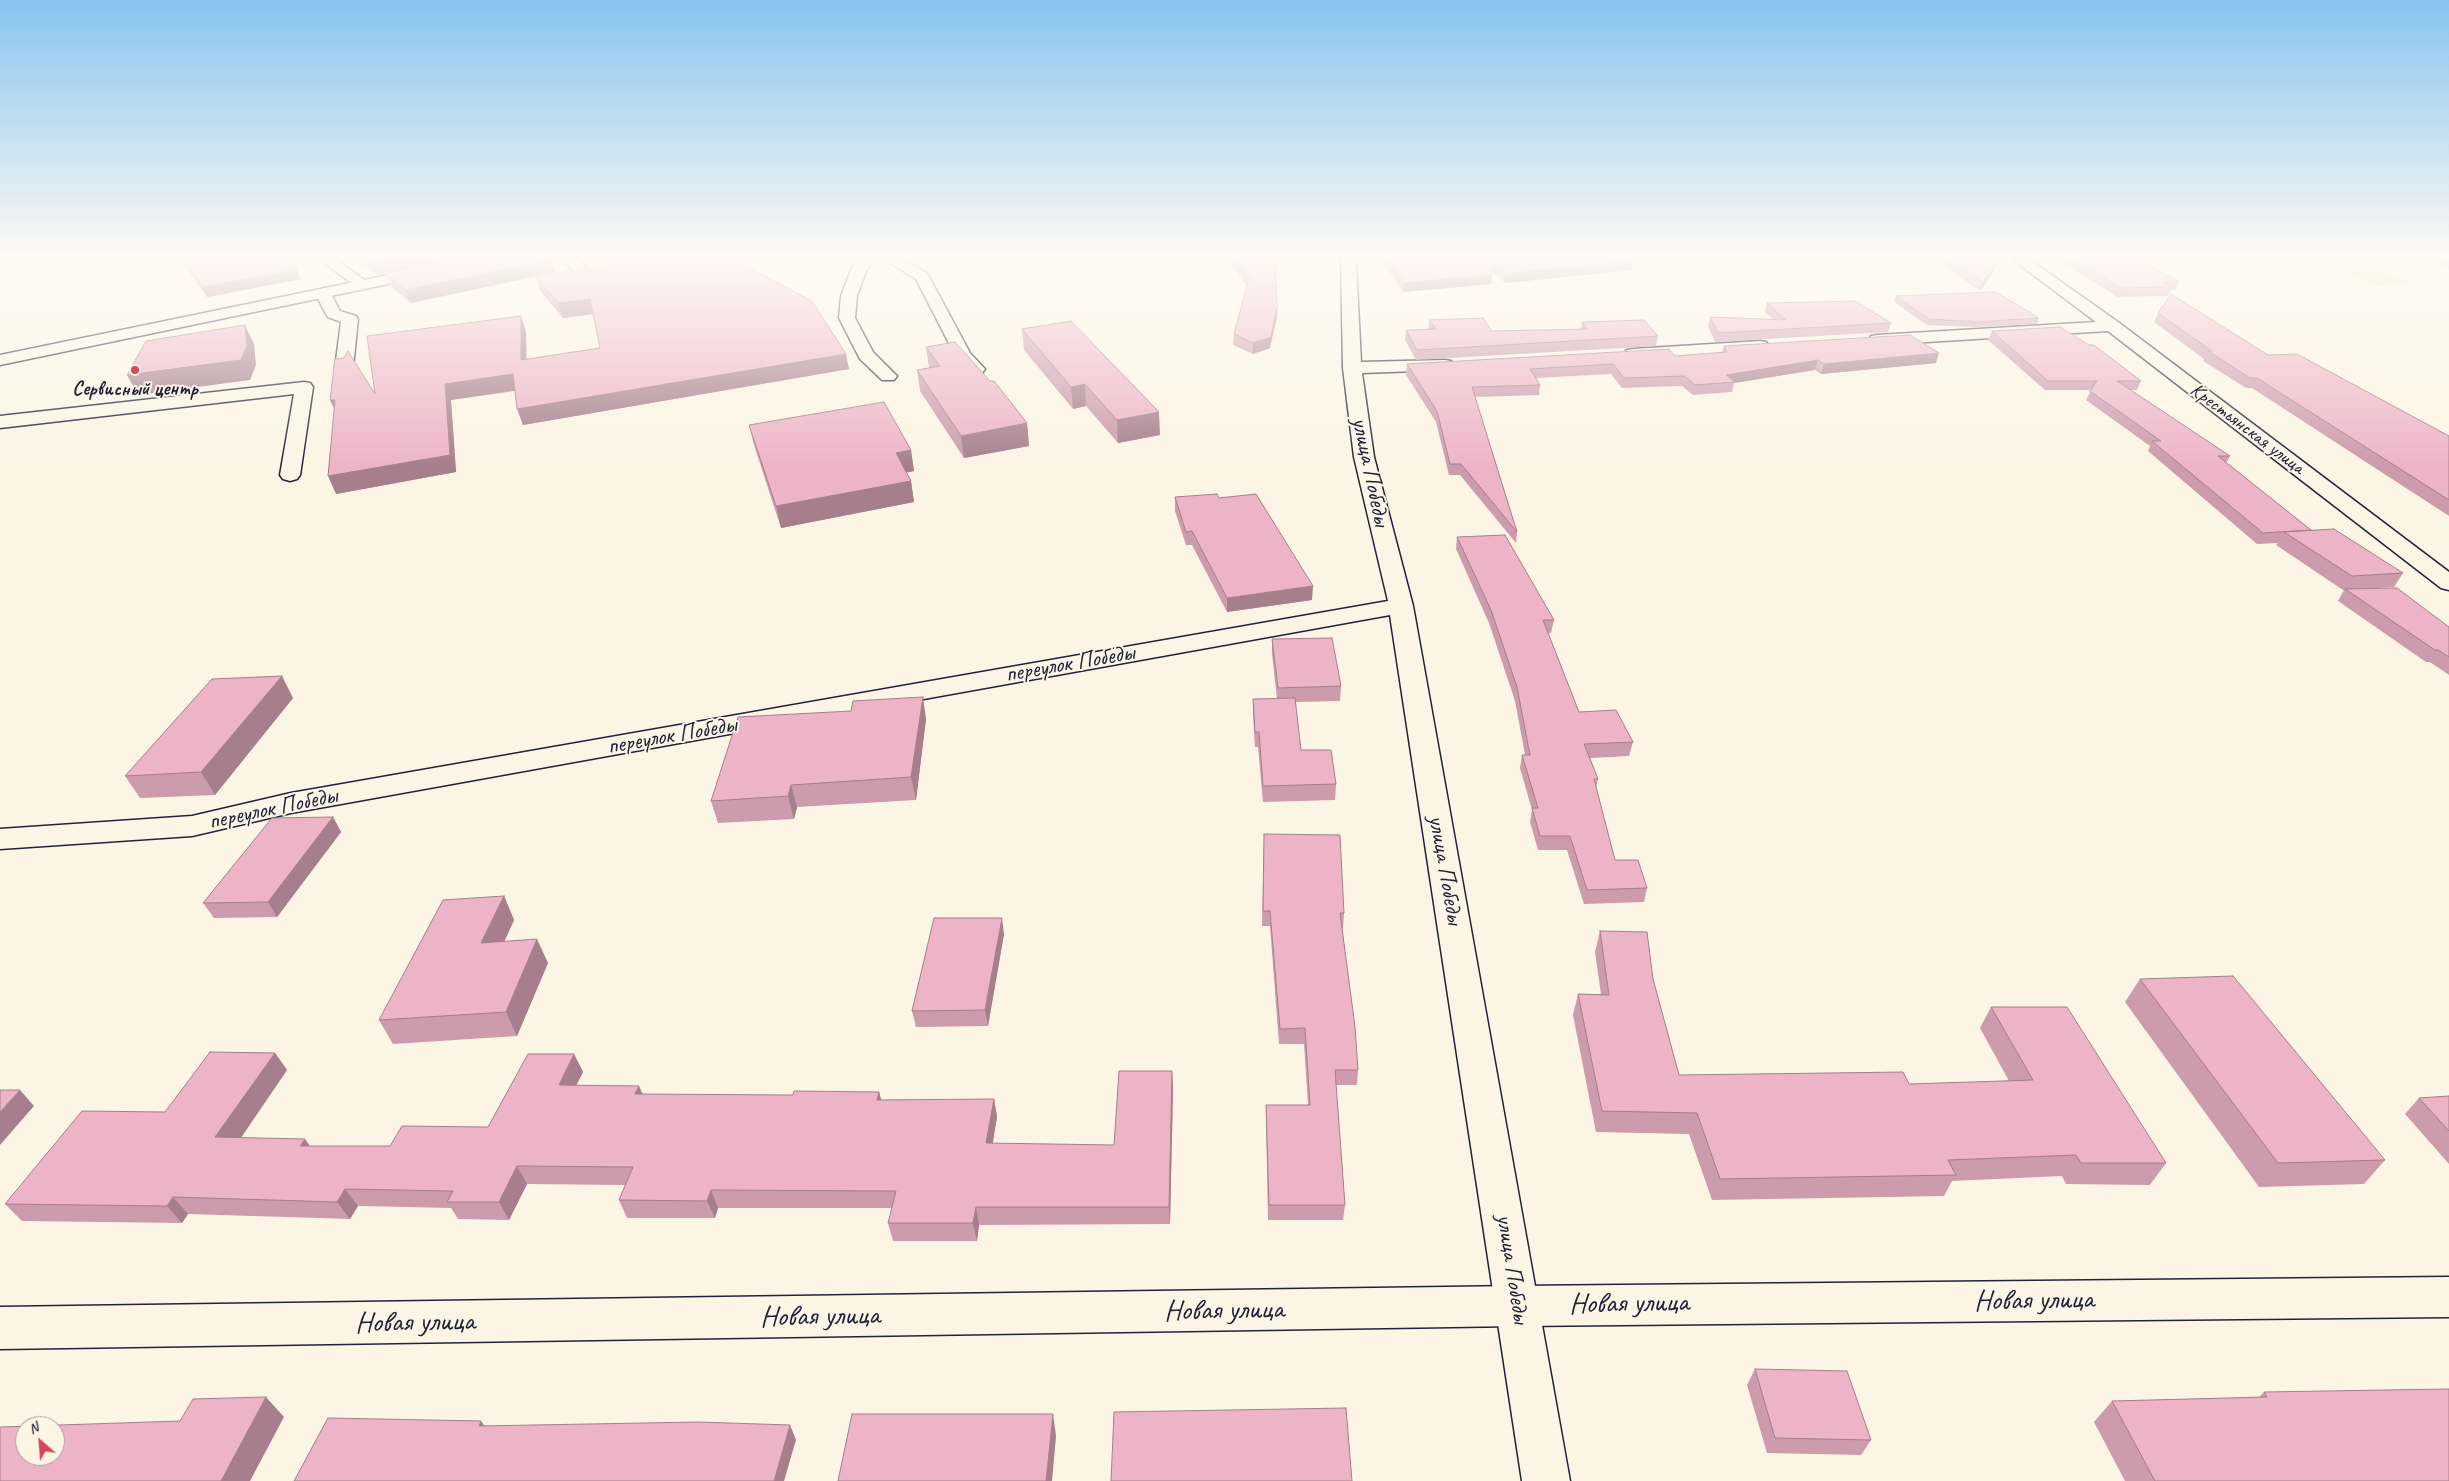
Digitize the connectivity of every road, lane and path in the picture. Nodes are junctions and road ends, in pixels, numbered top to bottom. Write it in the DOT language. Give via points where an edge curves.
graph roads {
  1 [pos="154,328"];
  2 [pos="349,328"];
  3 [pos="852,328"];
  4 [pos="949,328"];
  5 [pos="1351,328"];
  6 [pos="2076,328"];
  7 [pos="2115,328"];
  8 [pos="1857,341"];
  9 [pos="1779,345"];
  10 [pos="1612,355"];
  11 [pos="0,360"];
  12 [pos="1465,364"];
  13 [pos="344,368"];
  14 [pos="1352,368"];
  15 [pos="976,369"];
  16 [pos="888,376"];
  17 [pos="0,422"];
  18 [pos="290,475"];
  19 [pos="2449,583"];
  20 [pos="1401,606"];
  21 [pos="0,839"];
  22 [pos="2449,1297"];
  23 [pos="1518,1306"];
  24 [pos="0,1328"];
  25 [pos="1546,1481"];
  1 -- 11 [label="street"];
  2 -- 13 [label="street"];
  3 -- 16 [label="street" via="866,354"];
  4 -- 15 [label="street" via="963,355"];
  5 -- 14 [label="street, улица Победы"];
  6 -- 8 [label="street"];
  7 -- 19 [label="street, Крестьянская улица"];
  9 -- 10 [label="street"];
  12 -- 14 [label="street"];
  14 -- 20 [label="street, улица Победы" via="1364,456"];
  17 -- 18 [label="street" via="304,387"];
  20 -- 21 [label="street, переулок Победы" via="291,804 192,826"];
  20 -- 23 [label="street, улица Победы"];
  22 -- 23 [label="street, Новая улица"];
  23 -- 24 [label="street, Новая улица"];
  23 -- 25 [label="street, улица Победы"];
}
